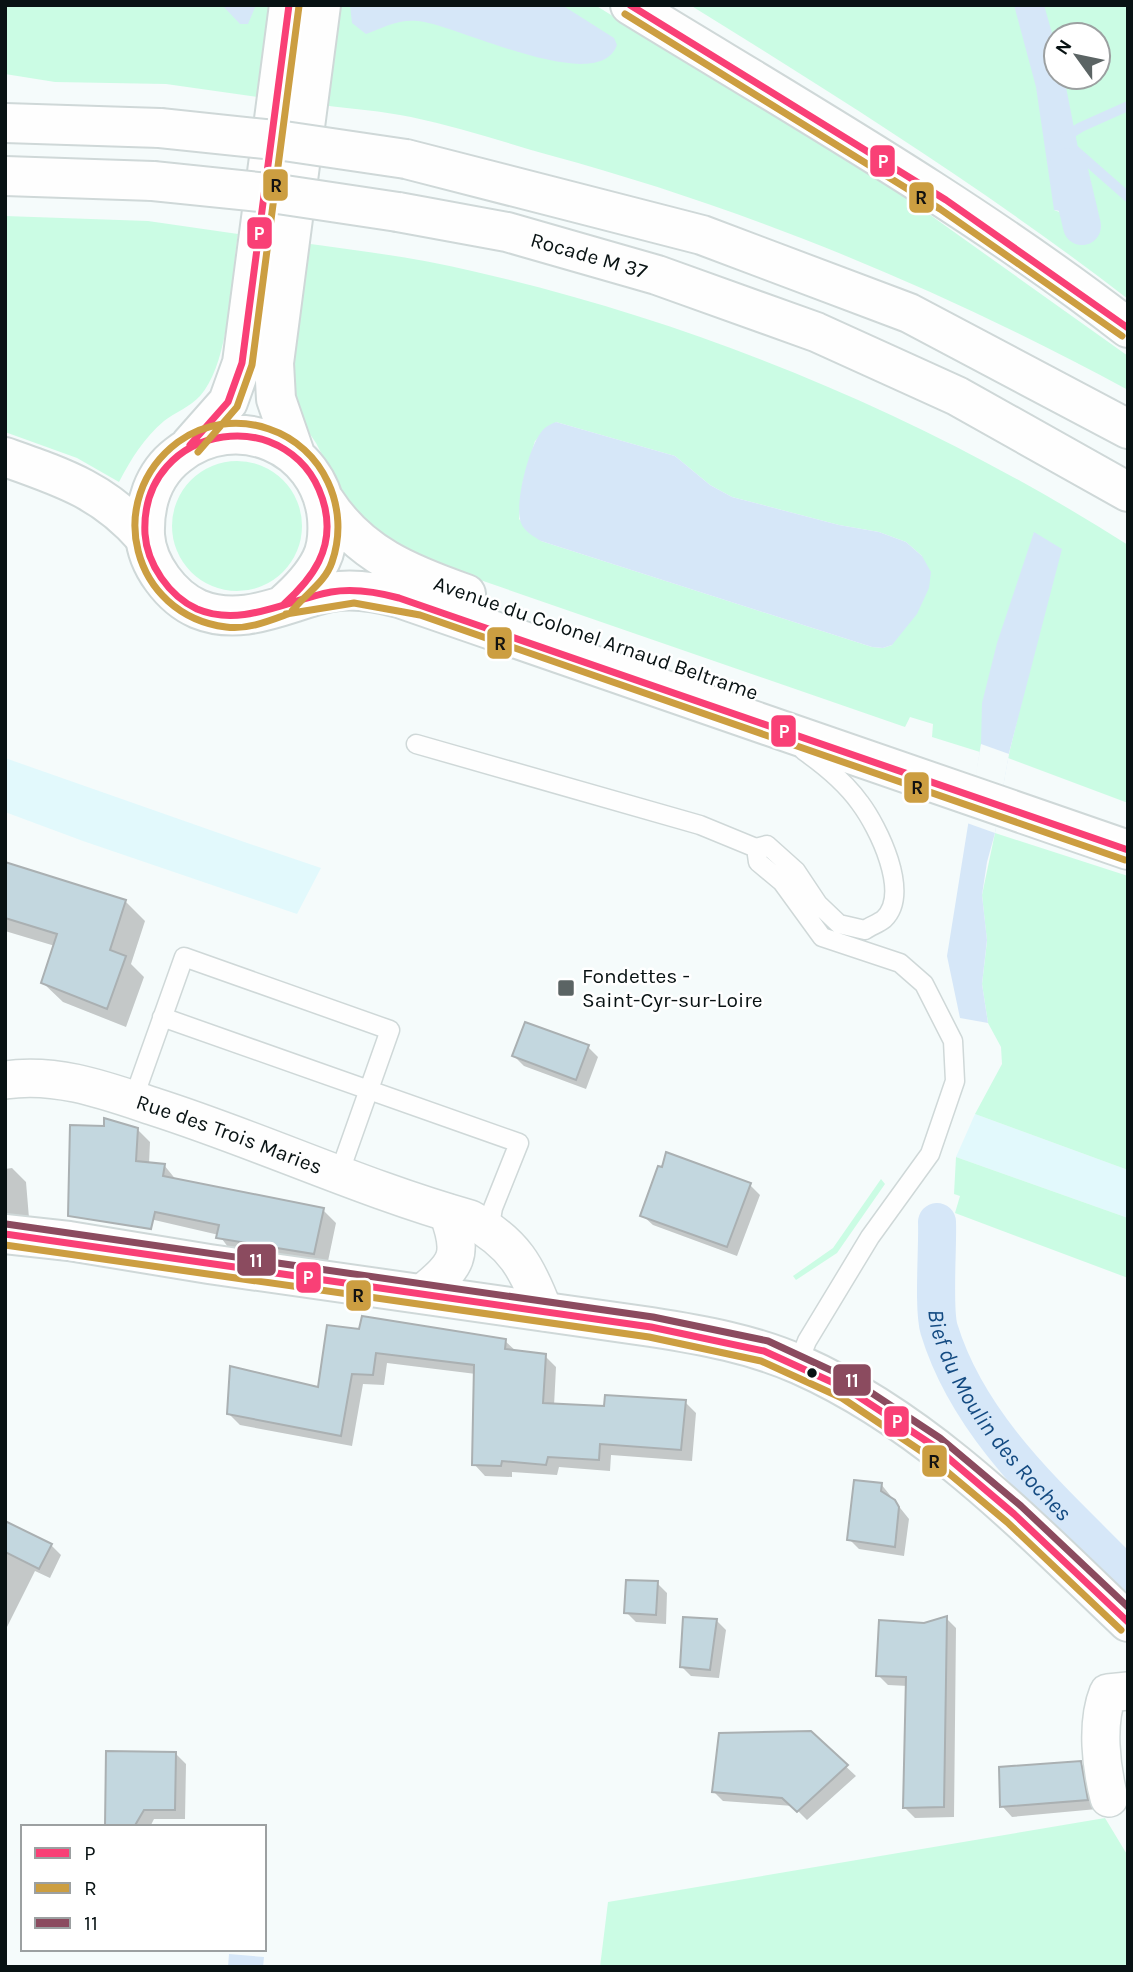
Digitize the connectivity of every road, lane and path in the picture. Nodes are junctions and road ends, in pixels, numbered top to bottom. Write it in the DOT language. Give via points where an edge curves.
graph roads {
  1 [pos="289,5"];
  2 [pos="321,5"];
  3 [pos="630,5"];
  4 [pos="5,123"];
  5 [pos="5,176"];
  6 [pos="1128,328"];
  7 [pos="1128,429"];
  8 [pos="190,445"];
  9 [pos="295,454"];
  10 [pos="5,457"];
  11 [pos="1128,492"];
  12 [pos="326,501"];
  13 [pos="145,538"];
  14 [pos="284,604"];
  15 [pos="760,722"];
  16 [pos="416,744"];
  17 [pos="988,788"];
  18 [pos="1128,823"];
  19 [pos="756,848"];
  20 [pos="1128,850"];
  21 [pos="162,1017"];
  22 [pos="5,1080"];
  23 [pos="369,1091"];
  24 [pos="133,1100"];
  25 [pos="340,1174"];
  26 [pos="448,1213"];
  27 [pos="489,1230"];
  28 [pos="5,1234"];
  29 [pos="424,1293"];
  30 [pos="544,1312"];
  31 [pos="798,1364"];
  32 [pos="1128,1622"];
  33 [pos="1128,1691"];
  34 [pos="1109,1798"];
  1 -- 8 [label="main road" via="242,363 223,408"];
  2 -- 9 [label="main road" via="274,363 276,399"];
  3 -- 6 [label="main road" via="874,154 1079,290"];
  4 -- 7 [label="main road, bridge" via="160,128 406,159 702,235 909,313"];
  5 -- 11 [label="main road, Rocade M 37, bridge" via="153,181 278,194 507,232 657,275 816,332 957,396"];
  8 -- 9 [label="main road" via="216,435 243,433 270,439"];
  8 -- 13 [label="main road" via="169,462 153,485 145,511"];
  9 -- 12 [label="main road" via="314,475"];
  10 -- 13 [label="main road" via="88,491 122,511"];
  12 -- 14 [label="main road" via="328,530 323,558 307,584"];
  12 -- 17 [label="main road, Avenue du Colonel Arnaud Beltrame" via="349,535 435,583"];
  13 -- 14 [label="main road" via="154,567 172,592 197,609 226,617 256,615"];
  14 -- 15 [label="main road, Avenue du Colonel Arnaud Beltrame" via="356,590 399,598"];
  15 -- 17 [label="main road, Avenue du Colonel Arnaud Beltrame"];
  15 -- 19 [label="lane" via="829,770 860,802 889,861 896,892 886,918 865,930 839,925 780,856 767,845"];
  16 -- 19 [label="lane" via="700,825"];
  17 -- 18 [label="main road, Avenue du Colonel Arnaud Beltrame"];
  17 -- 20 [label="main road, Avenue du Colonel Arnaud Beltrame"];
  19 -- 31 [label="lane" via="758,862 782,882 822,937 900,963 924,984 953,1041 955,1081 930,1154 870,1237 807,1341"];
  21 -- 23 [label="lane"];
  21 -- 23 [label="lane" via="184,957 390,1030"];
  21 -- 24 [label="lane"];
  22 -- 24 [label="street, Rue des Trois Maries" via="69,1081"];
  23 -- 25 [label="lane"];
  23 -- 27 [label="lane" via="519,1143"];
  24 -- 25 [label="street, Rue des Trois Maries" via="222,1128"];
  25 -- 26 [label="street, Rue des Trois Maries"];
  26 -- 27 [label="street, Rue des Trois Maries"];
  26 -- 29 [label="street" via="458,1241 456,1253 449,1271"];
  27 -- 30 [label="street, Rue des Trois Maries" via="522,1260"];
  28 -- 29 [label="main road"];
  29 -- 30 [label="main road"];
  30 -- 31 [label="main road" via="723,1339"];
  31 -- 32 [label="main road" via="911,1430 1005,1505"];
  33 -- 34 [label="street" via="1108,1693 1102,1707"];
}
